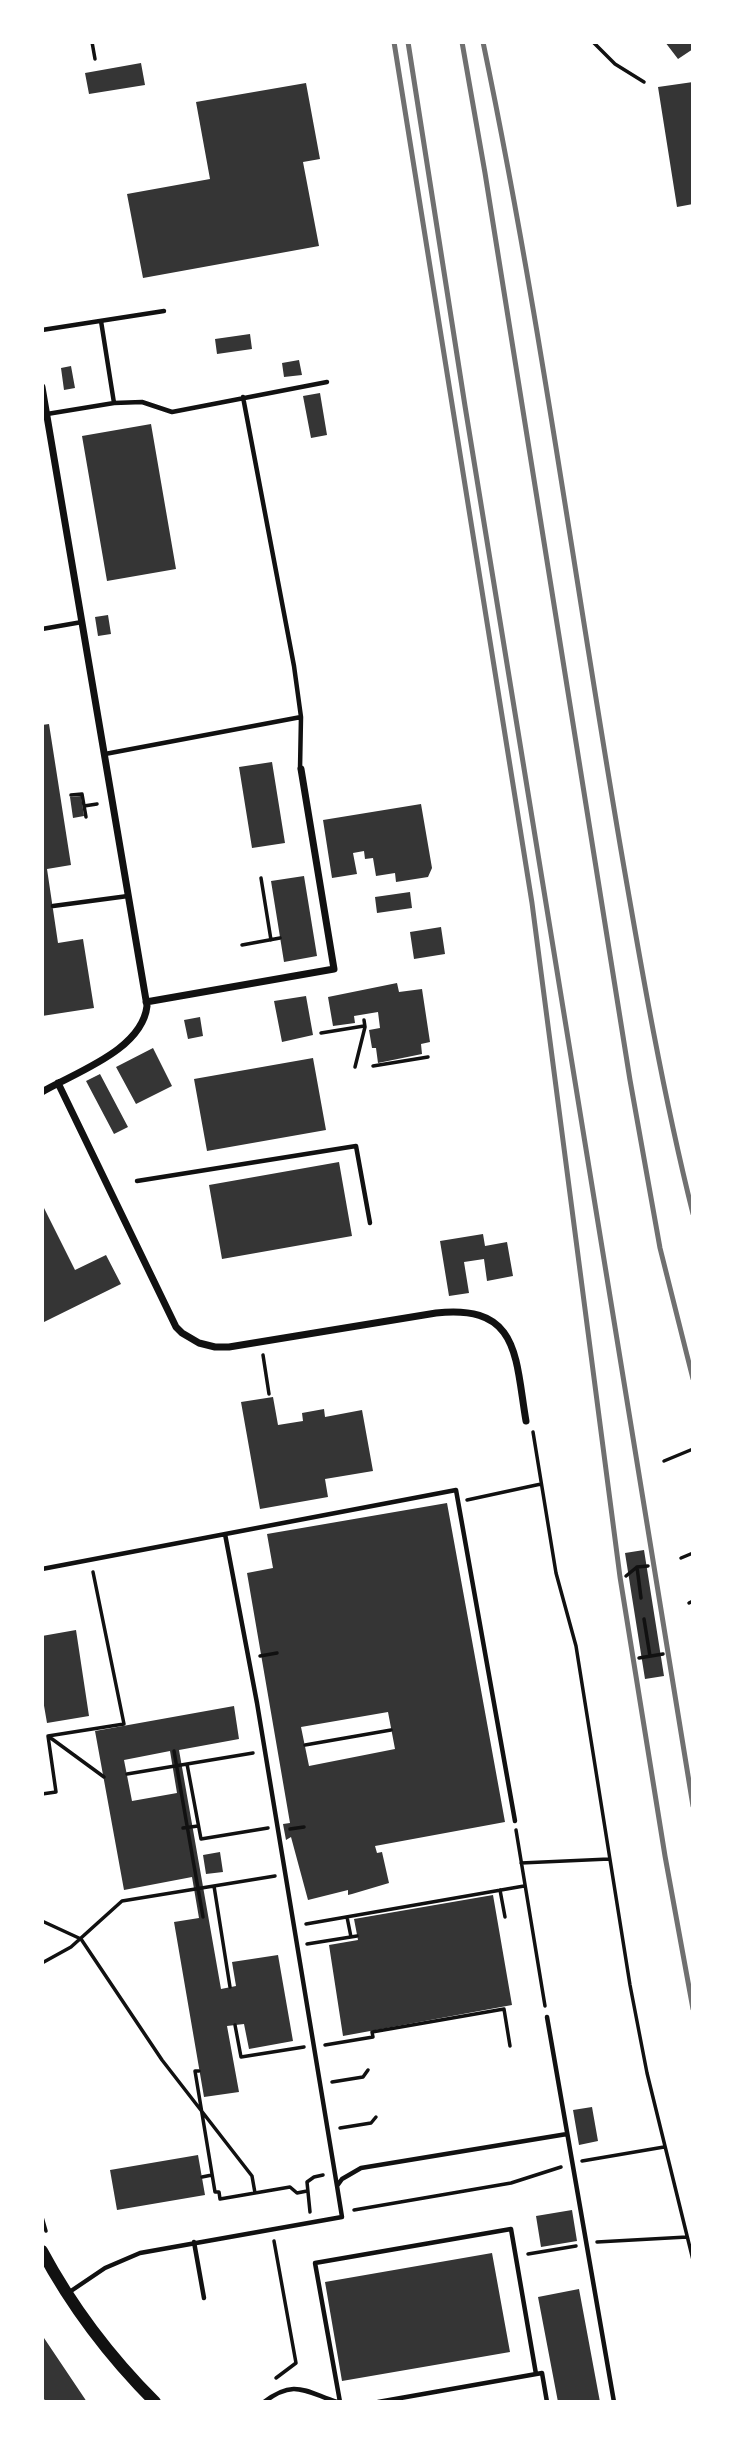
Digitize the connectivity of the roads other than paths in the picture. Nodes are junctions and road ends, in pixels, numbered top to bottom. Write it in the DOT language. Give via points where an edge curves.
graph roads {
  1 [pos="164,311"];
  2 [pos="101,321"];
  3 [pos="42,330"];
  4 [pos="327,382"];
  5 [pos="42,391"];
  6 [pos="243,397"];
  7 [pos="114,403"];
  8 [pos="47,414"];
  9 [pos="82,622"];
  10 [pos="42,628"];
  11 [pos="301,718"];
  12 [pos="105,754"];
  13 [pos="300,769"];
  14 [pos="128,896"];
  15 [pos="53,906"];
  16 [pos="146,1002"];
  17 [pos="58,1083"];
  18 [pos="42,1092"];
  19 [pos="137,1181"];
  20 [pos="370,1223"];
  21 [pos="526,1422"];
  22 [pos="225,1534"];
  23 [pos="42,1569"];
  24 [pos="515,1821"];
  25 [pos="547,2017"];
  26 [pos="567,2134"];
  27 [pos="337,2186"];
  28 [pos="194,2242"];
  29 [pos="42,2251"];
  30 [pos="67,2293"];
  31 [pos="204,2298"];
  32 [pos="536,2374"];
  33 [pos="155,2402"];
  34 [pos="264,2402"];
  35 [pos="339,2402"];
  36 [pos="378,2402"];
  37 [pos="547,2402"];
  38 [pos="614,2402"];
  1 -- 2 [label="lane"];
  2 -- 3 [label="lane"];
  2 -- 7 [label="lane"];
  4 -- 6 [label="lane"];
  5 -- 8 [label="street"];
  6 -- 7 [label="lane" via="172,412 142,402"];
  6 -- 11 [label="lane"];
  7 -- 8 [label="lane"];
  8 -- 9 [label="street"];
  9 -- 10 [label="lane"];
  9 -- 12 [label="street"];
  11 -- 12 [label="lane"];
  11 -- 13 [label="lane"];
  12 -- 14 [label="street"];
  13 -- 16 [label="street" via="334,970"];
  14 -- 15 [label="lane"];
  14 -- 16 [label="street"];
  16 -- 17 [label="street" via="139,1028 121,1047"];
  17 -- 18 [label="street"];
  17 -- 21 [label="street" via="182,1333 208,1346 229,1348 436,1313 478,1313 497,1324 510,1340"];
  19 -- 20 [label="lane" via="356,1146"];
  22 -- 23 [label="lane"];
  22 -- 24 [label="lane" via="456,1490"];
  22 -- 27 [label="lane"];
  25 -- 26 [label="lane"];
  26 -- 27 [label="lane" via="370,2166"];
  26 -- 38 [label="lane"];
  27 -- 28 [label="lane" via="342,2217"];
  28 -- 30 [label="lane" via="119,2261"];
  28 -- 31 [label="lane"];
  29 -- 30 [label="street"];
  30 -- 33 [label="street" via="121,2368"];
  32 -- 35 [label="lane" via="511,2229 315,2263"];
  32 -- 36 [label="lane"];
  32 -- 37 [label="lane" via="542,2373"];
  34 -- 35 [label="lane" via="286,2388"];
}
